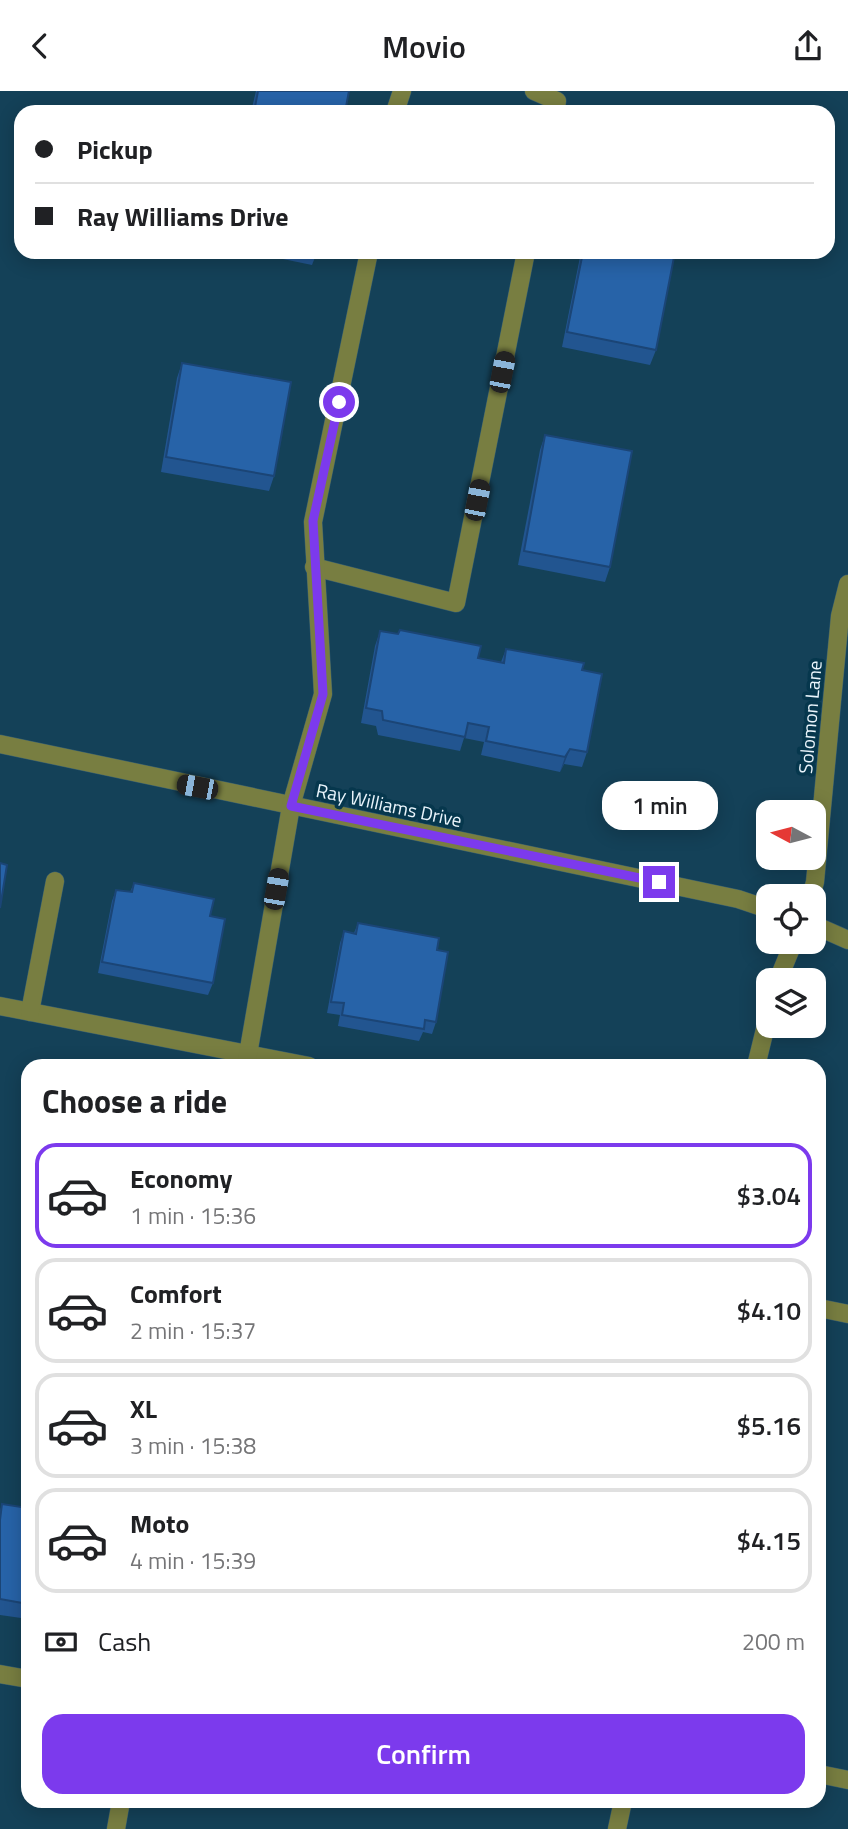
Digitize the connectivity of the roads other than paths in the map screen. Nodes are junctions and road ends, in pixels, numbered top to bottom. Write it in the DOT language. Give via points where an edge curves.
graph roads {
  1 [pos="534,91"];
  2 [pos="556,105"];
  3 [pos="368,259"];
  4 [pos="525,259"];
  5 [pos="314,567"];
  6 [pos="848,584"];
  7 [pos="0,744"];
  8 [pos="291,806"];
  9 [pos="55,881"];
  10 [pos="815,884"];
  11 [pos="756,905"];
  12 [pos="826,930"];
  13 [pos="848,940"];
  14 [pos="0,1006"];
  15 [pos="30,1012"];
  16 [pos="763,1038"];
  17 [pos="242,1059"];
  18 [pos="247,1059"];
  19 [pos="758,1059"];
  20 [pos="826,1309"];
  21 [pos="848,1314"];
  22 [pos="0,1674"];
  23 [pos="21,1678"];
  24 [pos="826,1775"];
  25 [pos="848,1780"];
  26 [pos="120,1808"];
  27 [pos="622,1808"];
  28 [pos="116,1829"];
  29 [pos="617,1829"];
  1 -- 2 [label="street" via="557,101"];
  3 -- 5 [label="street" via="313,521"];
  4 -- 5 [label="street" via="456,603"];
  5 -- 8 [label="street" via="323,694"];
  6 -- 10 [label="street, Solomon Lane" via="840,616"];
  7 -- 8 [label="street, Ray Williams Drive"];
  8 -- 11 [label="street, Ray Williams Drive"];
  8 -- 18 [label="street"];
  9 -- 15 [label="street"];
  12 -- 13 [label="street"];
  14 -- 15 [label="street"];
  15 -- 17 [label="street"];
  16 -- 19 [label="street"];
  20 -- 21 [label="street"];
  22 -- 23 [label="street"];
  24 -- 25 [label="street"];
  26 -- 28 [label="street"];
  27 -- 29 [label="street"];
}
